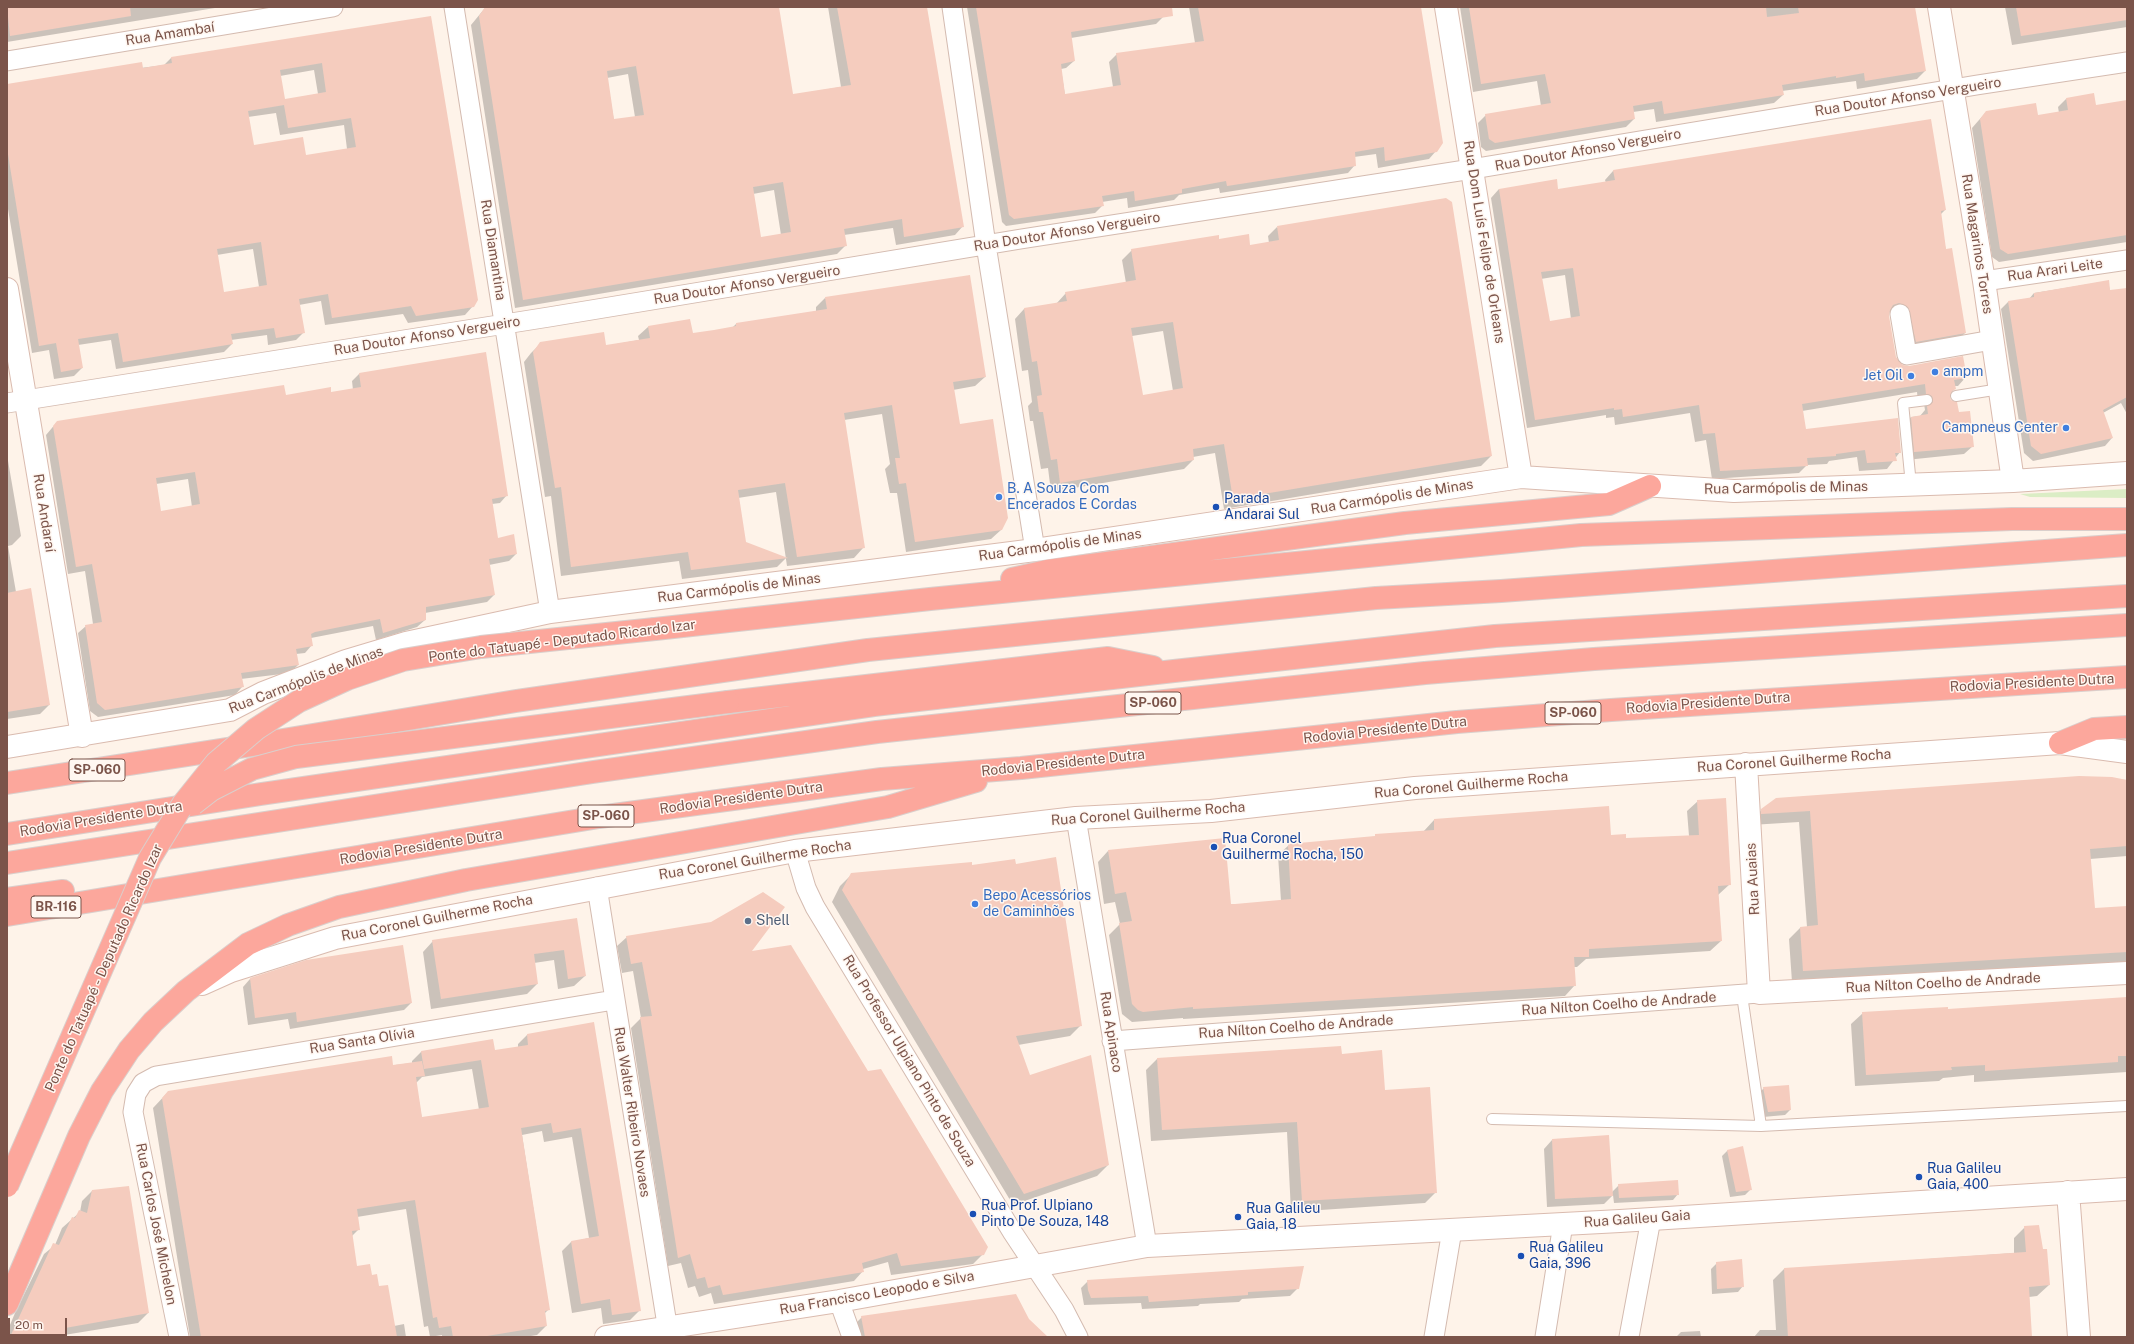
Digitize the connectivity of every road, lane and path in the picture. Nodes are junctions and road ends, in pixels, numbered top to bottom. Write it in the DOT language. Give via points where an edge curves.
graph roads {
  1 [pos="333,7"];
  2 [pos="454,7"];
  3 [pos="952,7"];
  4 [pos="1446,7"];
  5 [pos="1939,7"];
  6 [pos="7,60"];
  7 [pos="2127,62"];
  8 [pos="1952,89"];
  9 [pos="1472,169"];
  10 [pos="986,245"];
  11 [pos="2127,260"];
  12 [pos="1984,281"];
  13 [pos="7,289"];
  14 [pos="1900,314"];
  15 [pos="504,324"];
  16 [pos="1992,340"];
  17 [pos="2000,389"];
  18 [pos="1956,396"];
  19 [pos="1927,400"];
  20 [pos="16,401"];
  21 [pos="2122,470"];
  22 [pos="1521,477"];
  23 [pos="2013,481"];
  24 [pos="1911,485"];
  25 [pos="1650,486"];
  26 [pos="2127,520"];
  27 [pos="2127,544"];
  28 [pos="1034,550"];
  29 [pos="2127,596"];
  30 [pos="930,599"];
  31 [pos="550,612"];
  32 [pos="2127,626"];
  33 [pos="1174,671"];
  34 [pos="2127,677"];
  35 [pos="2127,727"];
  36 [pos="82,736"];
  37 [pos="2060,743"];
  38 [pos="7,747"];
  39 [pos="2127,752"];
  40 [pos="1746,764"];
  41 [pos="1021,768"];
  42 [pos="7,783"];
  43 [pos="1076,818"];
  44 [pos="175,819"];
  45 [pos="7,834"];
  46 [pos="795,850"];
  47 [pos="7,863"];
  48 [pos="193,884"];
  49 [pos="597,887"];
  50 [pos="7,899"];
  51 [pos="7,916"];
  52 [pos="2127,973"];
  53 [pos="186,991"];
  54 [pos="1751,994"];
  55 [pos="614,1000"];
  56 [pos="1112,1041"];
  57 [pos="2127,1106"];
  58 [pos="134,1112"];
  59 [pos="1492,1119"];
  60 [pos="1761,1126"];
  61 [pos="7,1186"];
  62 [pos="2127,1189"];
  63 [pos="2068,1192"];
  64 [pos="1651,1219"];
  65 [pos="1563,1224"];
  66 [pos="1452,1230"];
  67 [pos="1147,1246"];
  68 [pos="1036,1266"];
  69 [pos="839,1301"];
  70 [pos="7,1304"];
  71 [pos="667,1332"];
  72 [pos="179,1337"];
  73 [pos="606,1337"];
  74 [pos="852,1337"];
  75 [pos="1078,1337"];
  76 [pos="1434,1337"];
  77 [pos="1545,1337"];
  78 [pos="1629,1337"];
  79 [pos="2078,1337"];
  1 -- 6 [label="street, Rua Amambaí"];
  2 -- 15 [label="street, Rua Diamantina"];
  3 -- 10 [label="street"];
  4 -- 9 [label="main road, Rua Dom Luís Felipe de Orleans"];
  5 -- 8 [label="main road, Rua Magarinos Torres"];
  7 -- 8 [label="street, Rua Doutor Afonso Vergueiro"];
  8 -- 9 [label="street, Rua Doutor Afonso Vergueiro"];
  8 -- 12 [label="main road, Rua Magarinos Torres"];
  9 -- 10 [label="street, Rua Doutor Afonso Vergueiro"];
  9 -- 22 [label="main road, Rua Dom Luís Felipe de Orleans"];
  10 -- 15 [label="street, Rua Doutor Afonso Vergueiro"];
  10 -- 28 [label="street"];
  11 -- 12 [label="street, Rua Arari Leite"];
  12 -- 16 [label="main road, Rua Magarinos Torres"];
  13 -- 20 [label="main road, Rua Andaraí"];
  14 -- 16 [label="street" via="1907,355"];
  15 -- 20 [label="street, Rua Doutor Afonso Vergueiro"];
  15 -- 31 [label="street, Rua Diamantina"];
  16 -- 17 [label="main road, Rua Magarinos Torres"];
  17 -- 18 [label="lane"];
  17 -- 23 [label="main road, Rua Magarinos Torres"];
  19 -- 24 [label="lane" via="1903,403"];
  20 -- 36 [label="main road, Rua Andaraí"];
  21 -- 23 [label="main road, Rua Carmópolis de Minas"];
  22 -- 25 [label="main road, Rua Carmópolis de Minas"];
  22 -- 28 [label="main road, Rua Carmópolis de Minas"];
  23 -- 24 [label="main road, Rua Carmópolis de Minas"];
  24 -- 25 [label="main road, Rua Carmópolis de Minas" via="1734,491"];
  25 -- 30 [label="highway" via="1609,504 1405,524 1047,571"];
  26 -- 30 [label="highway" via="2012,519 1581,535"];
  27 -- 42 [label="highway, SP-060" via="1376,598 868,650 516,701"];
  28 -- 31 [label="main road, Rua Carmópolis de Minas"];
  29 -- 33 [label="highway, Rodovia Presidente Dutra / SP-060" via="1496,636"];
  30 -- 44 [label="highway, Ponte do Tatuapé - Deputado Ricardo Izar, bridge" via="481,647 403,660 347,679 299,701 256,729 216,763 183,804"];
  31 -- 36 [label="main road, Rua Carmópolis de Minas" via="406,643 346,661 263,693 230,710"];
  32 -- 47 [label="highway, Rodovia Presidente Dutra / SP-060" via="1594,659 1425,673 877,732 593,772"];
  33 -- 44 [label="highway, bridge" via="1108,658 728,702 296,757 252,769 211,790"];
  33 -- 45 [label="highway, Rodovia Presidente Dutra / SP-060" via="874,705 261,794"];
  34 -- 41 [label="highway, Rodovia Presidente Dutra / SP-060" via="1457,722"];
  35 -- 37 [label="highway" via="2094,729"];
  36 -- 38 [label="main road, Rua Carmópolis de Minas"];
  37 -- 39 [label="main road, Rua Coronel Guilherme Rocha"];
  37 -- 40 [label="main road, Rua Coronel Guilherme Rocha"];
  40 -- 43 [label="main road, Rua Coronel Guilherme Rocha" via="1415,788 1211,811"];
  40 -- 54 [label="main road, Rua Auaias"];
  41 -- 48 [label="highway, Rodovia Presidente Dutra / SP-060" via="882,779 599,817"];
  41 -- 53 [label="highway" via="888,807 466,880 339,908 288,924 248,944"];
  43 -- 46 [label="main road, Rua Coronel Guilherme Rocha"];
  43 -- 56 [label="street, Rua Apinaco"];
  44 -- 61 [label="highway, Ponte do Tatuapé - Deputado Ricardo Izar, bridge" via="150,858"];
  46 -- 49 [label="main road, Rua Coronel Guilherme Rocha"];
  46 -- 68 [label="street, Rua Professor Ulpiano Pinto de Souza" via="806,888 816,907 1003,1216"];
  48 -- 50 [label="highway" via="85,888"];
  48 -- 51 [label="highway, Rodovia Presidente Dutra / BR-116"];
  49 -- 53 [label="main road, Rua Coronel Guilherme Rocha" via="335,938 231,971"];
  49 -- 55 [label="street, Rua Walter Ribeiro Novaes"];
  52 -- 54 [label="main road, Rua Nílton Coelho de Andrade"];
  53 -- 70 [label="highway" via="153,1022 129,1050 102,1091 79,1136"];
  54 -- 56 [label="street, Rua Nílton Coelho de Andrade"];
  54 -- 60 [label="lane"];
  55 -- 58 [label="street, Rua Santa Olívia" via="156,1076 143,1083 136,1094"];
  55 -- 71 [label="street, Rua Walter Ribeiro Novaes"];
  56 -- 67 [label="street, Rua Apinaco"];
  57 -- 60 [label="lane"];
  58 -- 72 [label="street, Rua Carlos José Michelon"];
  59 -- 60 [label="lane"];
  62 -- 63 [label="main road, Rua Galileu Gaia"];
  63 -- 64 [label="main road, Rua Galileu Gaia"];
  63 -- 79 [label="main road"];
  64 -- 65 [label="main road, Rua Galileu Gaia"];
  64 -- 78 [label="street"];
  65 -- 66 [label="main road, Rua Galileu Gaia"];
  65 -- 77 [label="street"];
  66 -- 67 [label="main road, Rua Galileu Gaia"];
  66 -- 76 [label="street"];
  67 -- 68 [label="main road, Rua Francisco Leopodo e Silva"];
  68 -- 69 [label="main road, Rua Francisco Leopodo e Silva"];
  68 -- 75 [label="street, Rua Professor Ulpiano Pinto de Souza"];
  69 -- 71 [label="main road, Rua Francisco Leopodo e Silva"];
  69 -- 74 [label="street"];
  71 -- 73 [label="main road, Rua Francisco Leopodo e Silva"];
}
